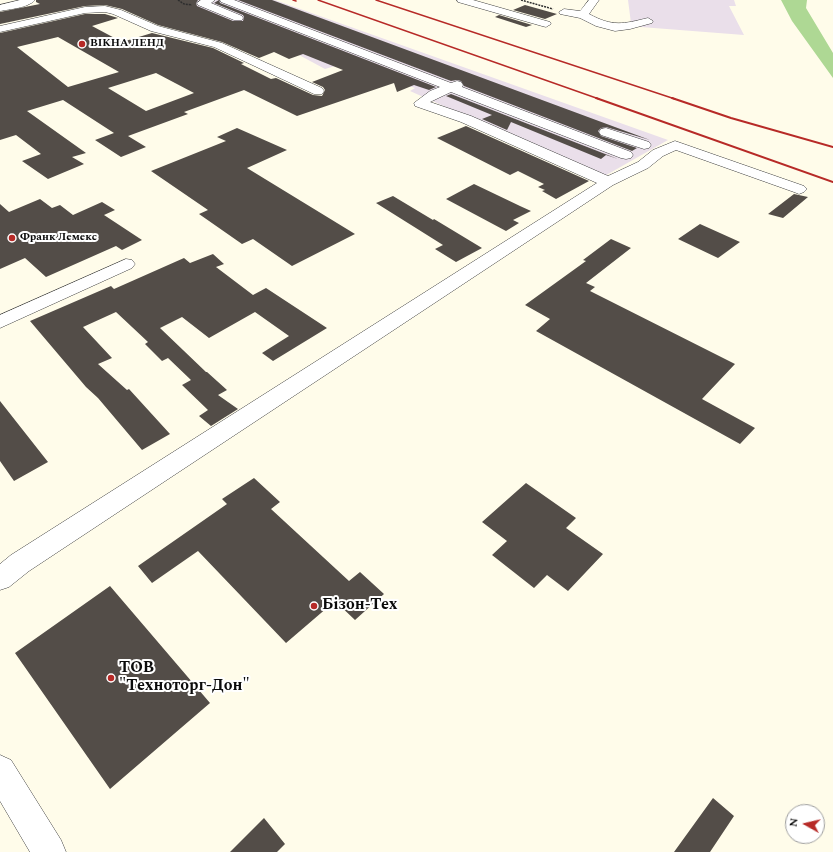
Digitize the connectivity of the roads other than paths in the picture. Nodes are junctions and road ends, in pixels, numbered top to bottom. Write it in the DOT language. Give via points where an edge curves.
graph roads {
  1 [pos="30,0"];
  2 [pos="210,0"];
  3 [pos="225,0"];
  4 [pos="254,0"];
  5 [pos="462,0"];
  6 [pos="474,0"];
  7 [pos="594,0"];
  8 [pos="0,8"];
  9 [pos="564,12"];
  10 [pos="583,15"];
  11 [pos="648,21"];
  12 [pos="248,22"];
  13 [pos="0,29"];
  14 [pos="423,64"];
  15 [pos="450,87"];
  16 [pos="419,88"];
  17 [pos="318,91"];
  18 [pos="434,94"];
  19 [pos="598,129"];
  20 [pos="644,146"];
  21 [pos="626,155"];
  22 [pos="608,182"];
  23 [pos="799,189"];
  24 [pos="126,264"];
  25 [pos="0,322"];
  26 [pos="0,578"];
  27 [pos="0,771"];
  28 [pos="49,852"];
  1 -- 8 [label="street"];
  2 -- 12 [label="street" via="202,3"];
  3 -- 15 [label="street"];
  4 -- 14 [label="street"];
  5 -- 6 [label="street" via="546,22 494,3"];
  7 -- 10 [label="street"];
  9 -- 10 [label="street"];
  10 -- 11 [label="street" via="599,25 624,28"];
  13 -- 17 [label="street" via="85,10 105,9 155,29 218,45"];
  15 -- 18 [label="street"];
  15 -- 21 [label="street"];
  16 -- 18 [label="street"];
  18 -- 22 [label="street" via="420,103 466,119"];
  19 -- 20 [label="street"];
  22 -- 23 [label="street" via="643,165 658,153 675,145"];
  22 -- 26 [label="street"];
  24 -- 25 [label="street"];
  27 -- 28 [label="street"];
}
